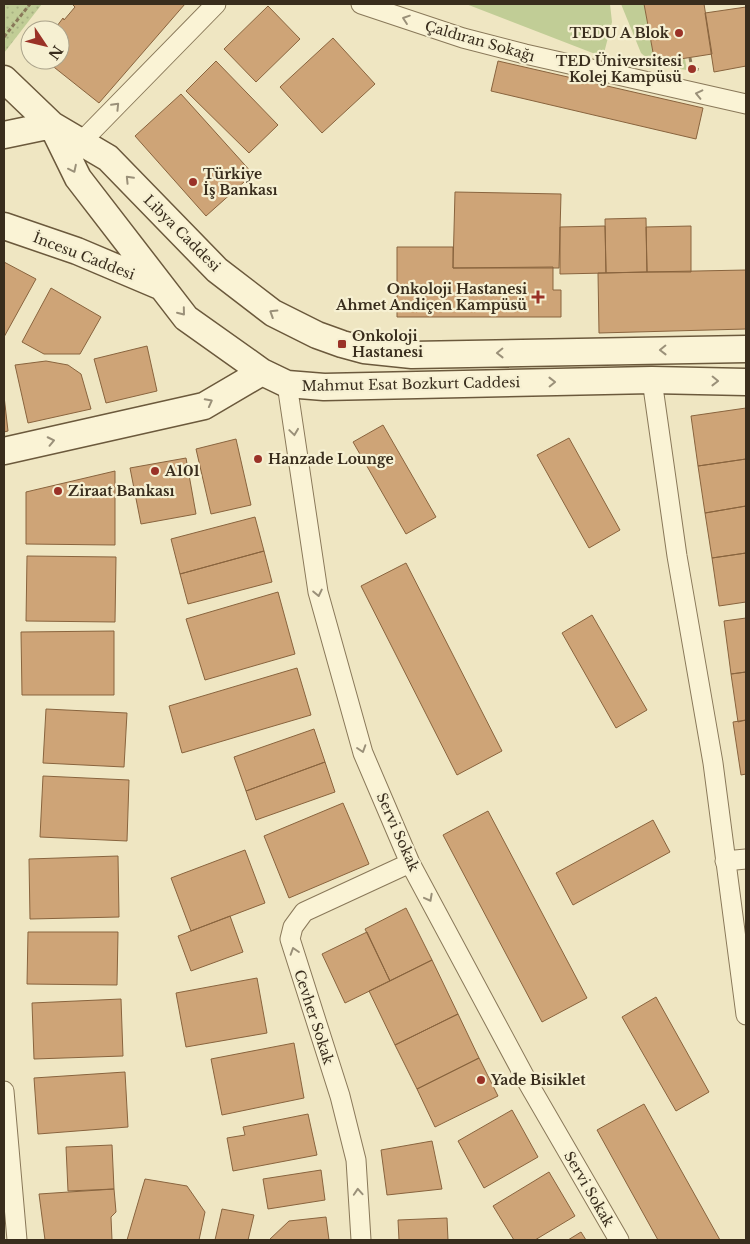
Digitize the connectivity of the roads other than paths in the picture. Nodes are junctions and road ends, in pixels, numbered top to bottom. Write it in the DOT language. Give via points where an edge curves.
graph roads {
  1 [pos="216,4"];
  2 [pos="361,4"];
  3 [pos="4,79"];
  4 [pos="746,104"];
  5 [pos="52,124"];
  6 [pos="4,135"];
  7 [pos="82,141"];
  8 [pos="4,226"];
  9 [pos="163,288"];
  10 [pos="746,349"];
  11 [pos="262,372"];
  12 [pos="652,380"];
  13 [pos="746,382"];
  14 [pos="287,384"];
  15 [pos="4,451"];
  16 [pos="746,858"];
  17 [pos="725,861"];
  18 [pos="410,863"];
  19 [pos="746,1015"];
  20 [pos="4,1091"];
  21 [pos="18,1240"];
  22 [pos="361,1240"];
  23 [pos="619,1240"];
  7 -- 1 [label="street, one-way"];
  4 -- 2 [label="street, Çaldıran Sokağı, one-way" via="463,38"];
  3 -- 5 [label="main road, Libya Caddesi"];
  5 -- 6 [label="main road"];
  5 -- 7 [label="main road, Libya Caddesi"];
  5 -- 9 [label="main road, Libya Caddesi, one-way" via="78,178"];
  10 -- 7 [label="main road, Libya Caddesi, one-way" via="412,354 364,350 317,335 273,313 217,270 108,158"];
  8 -- 9 [label="main road, İncesu Caddesi" via="76,251"];
  9 -- 11 [label="main road, Libya Caddesi, one-way" via="186,318"];
  11 -- 14 [label="main road, Mahmut Esat Bozkurt Caddesi"];
  15 -- 11 [label="main road, one-way" via="204,406"];
  12 -- 13 [label="main road, Mahmut Esat Bozkurt Caddesi, one-way"];
  14 -- 12 [label="main road, Mahmut Esat Bozkurt Caddesi, one-way" via="324,387"];
  12 -- 17 [label="street" via="677,556 713,763"];
  14 -- 18 [label="street, Servi Sokak, one-way" via="318,592 363,753"];
  16 -- 17 [label="street"];
  17 -- 19 [label="street"];
  22 -- 18 [label="street, Cevher Sokak, one-way" via="356,1160 340,1096 290,939 293,927 304,912"];
  18 -- 23 [label="street, Servi Sokak, one-way" via="528,1083"];
  20 -- 21 [label="street"];
}
